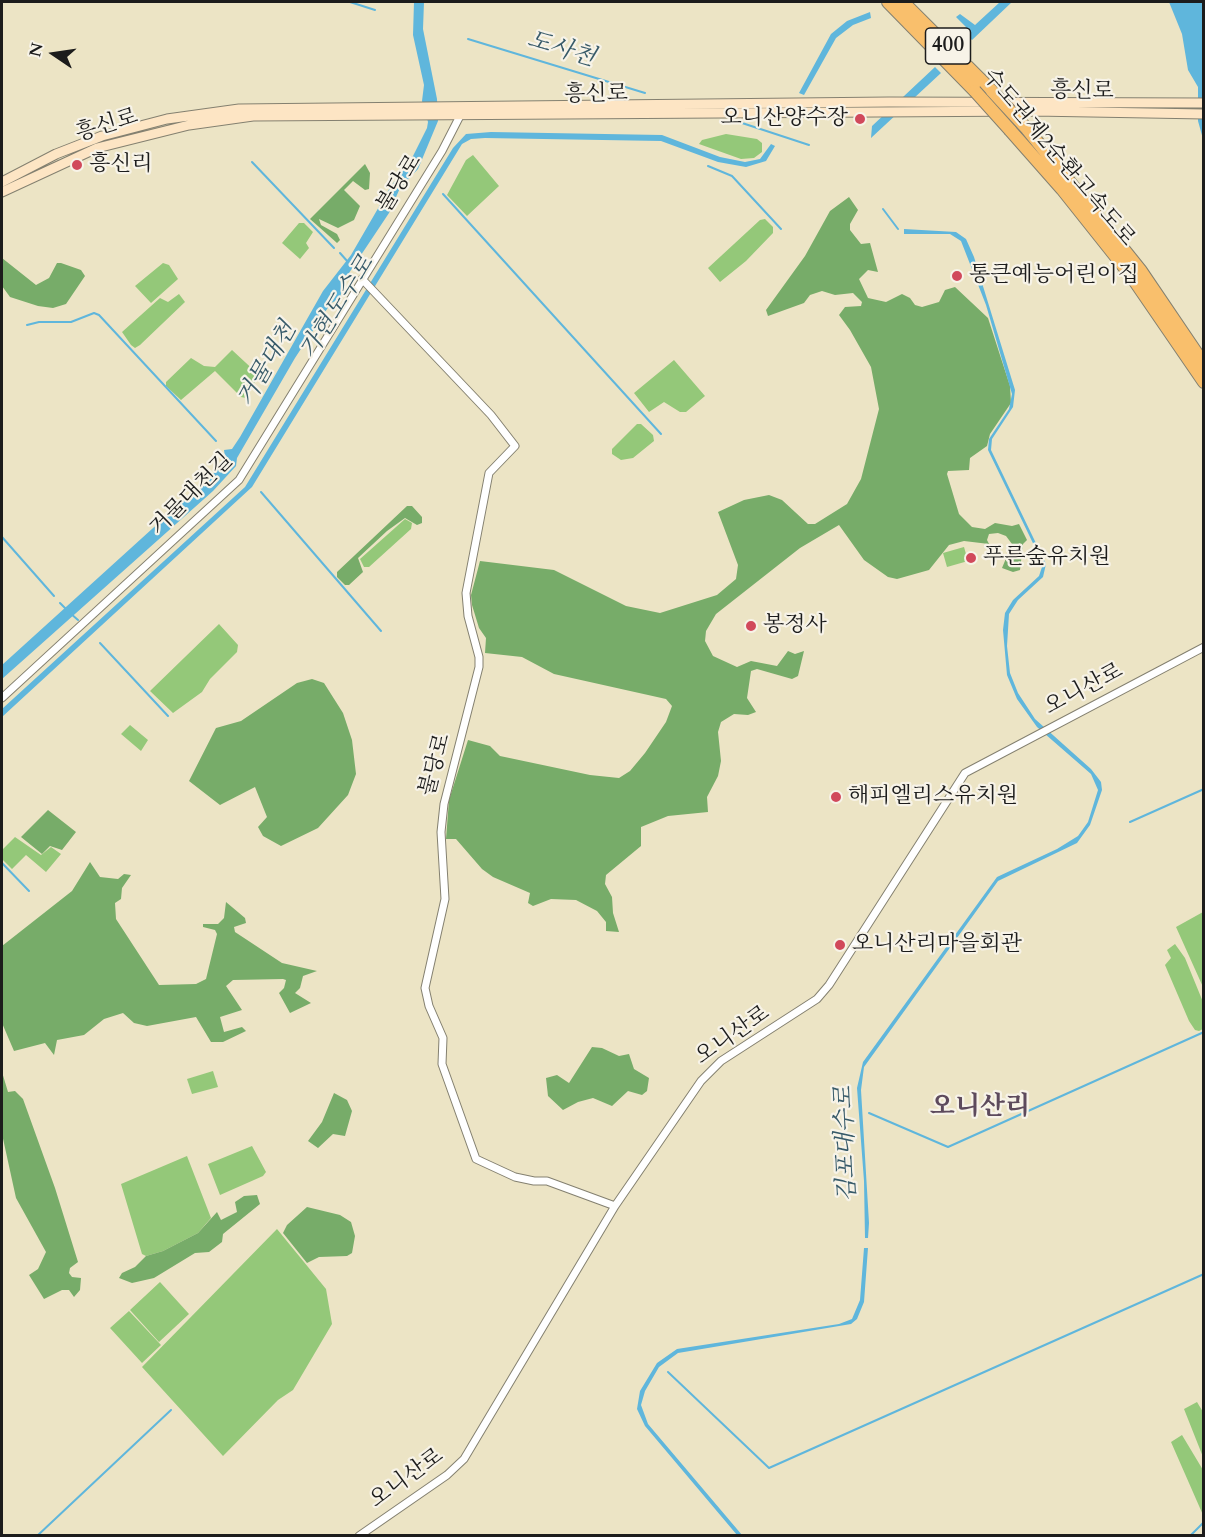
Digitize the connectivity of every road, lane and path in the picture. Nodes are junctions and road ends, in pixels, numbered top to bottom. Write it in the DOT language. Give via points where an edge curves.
graph roads {
  1 [pos="888,2"];
  2 [pos="903,2"];
  3 [pos="1203,103"];
  4 [pos="462,111"];
  5 [pos="416,112"];
  6 [pos="1203,114"];
  7 [pos="2,182"];
  8 [pos="2,192"];
  9 [pos="362,279"];
  10 [pos="1203,364"];
  11 [pos="1203,382"];
  12 [pos="1203,647"];
  13 [pos="2,698"];
  14 [pos="615,1206"];
  15 [pos="359,1536"];
  1 -- 11 [label="highway, 수도권제2순환고속도로 / 400, bridge" via="975,91 1062,189 1132,278"];
  2 -- 10 [label="highway, 수도권제2순환고속도로 / 400, bridge" via="1027,129 1141,272"];
  3 -- 4 [label="main road, 흥신로" via="890,102"];
  4 -- 5 [label="main road, 흥신로"];
  4 -- 6 [label="main road, 흥신로"];
  4 -- 9 [label="street, 불당로" via="442,151"];
  5 -- 7 [label="main road, 흥신로" via="239,109 190,114 83,143"];
  5 -- 8 [label="main road, 흥신로" via="253,117 200,123 97,148"];
  9 -- 13 [label="street, 거물대천길" via="239,480"];
  9 -- 14 [label="street, 불당로" via="491,415 515,446 489,473 466,593 479,667 444,804 441,832 445,899 425,988 443,1038 442,1064 476,1158 515,1178 548,1180"];
  12 -- 14 [label="street, 오니산로" via="965,773 829,985 803,1009 710,1071"];
  14 -- 15 [label="street, 오니산로" via="464,1459"];
}
